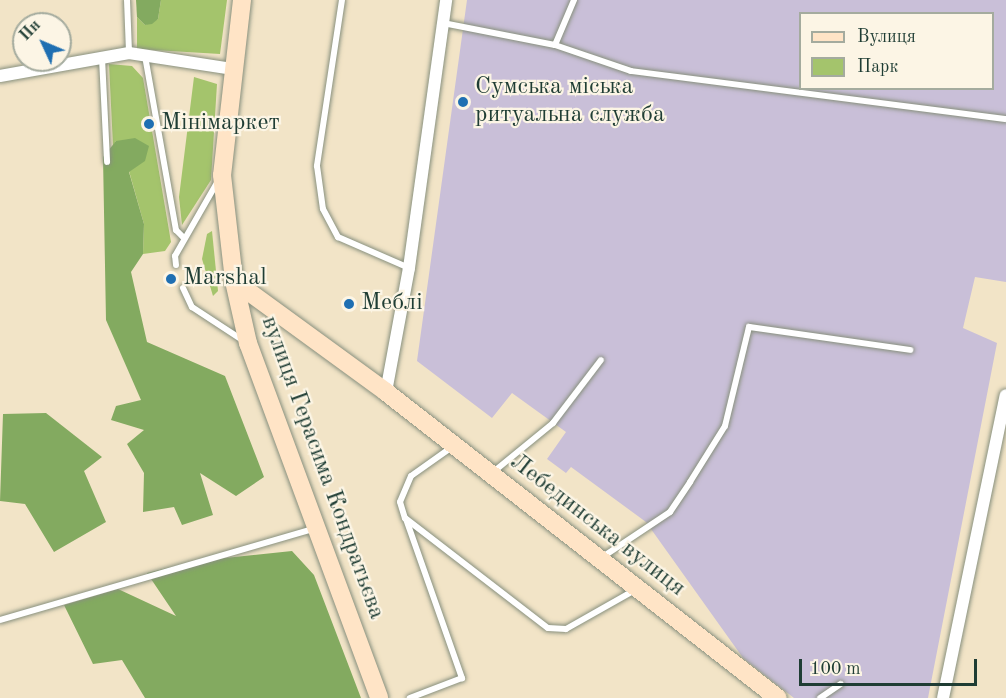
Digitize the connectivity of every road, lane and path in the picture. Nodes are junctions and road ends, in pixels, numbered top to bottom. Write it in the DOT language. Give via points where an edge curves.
graph roads {
  1 [pos="127,0"];
  2 [pos="242,0"];
  3 [pos="342,0"];
  4 [pos="446,0"];
  5 [pos="574,0"];
  6 [pos="443,23"];
  7 [pos="555,45"];
  8 [pos="129,53"];
  9 [pos="145,56"];
  10 [pos="102,57"];
  11 [pos="232,69"];
  12 [pos="0,76"];
  13 [pos="1006,119"];
  14 [pos="107,162"];
  15 [pos="222,175"];
  16 [pos="184,238"];
  17 [pos="176,265"];
  18 [pos="409,267"];
  19 [pos="234,281"];
  20 [pos="183,288"];
  21 [pos="248,344"];
  22 [pos="910,350"];
  23 [pos="601,360"];
  24 [pos="386,392"];
  25 [pos="1006,396"];
  26 [pos="455,445"];
  27 [pos="492,474"];
  28 [pos="405,518"];
  29 [pos="316,528"];
  30 [pos="600,559"];
  31 [pos="638,588"];
  32 [pos="0,620"];
  33 [pos="841,684"];
  34 [pos="379,698"];
  35 [pos="410,698"];
  36 [pos="777,698"];
  37 [pos="820,698"];
  38 [pos="943,698"];
  1 -- 8 [label="lane"];
  2 -- 11 [label="main road, вулиця Герасима Кондратьєва"];
  3 -- 18 [label="lane" via="317,166 323,208 338,237"];
  4 -- 6 [label="street"];
  5 -- 7 [label="lane"];
  6 -- 7 [label="lane"];
  6 -- 18 [label="street"];
  7 -- 13 [label="lane" via="631,71"];
  8 -- 9 [label="street"];
  8 -- 10 [label="street"];
  9 -- 11 [label="street"];
  9 -- 16 [label="lane" via="176,230"];
  10 -- 12 [label="street"];
  10 -- 14 [label="lane"];
  11 -- 15 [label="main road, вулиця Герасима Кондратьєва"];
  15 -- 16 [label="lane"];
  15 -- 19 [label="main road, вулиця Герасима Кондратьєва"];
  16 -- 17 [label="lane" via="175,256"];
  18 -- 24 [label="street"];
  19 -- 21 [label="main road, вулиця Герасима Кондратьєва"];
  19 -- 24 [label="main road, Лебединська вулиця"];
  20 -- 21 [label="lane" via="192,307"];
  21 -- 29 [label="main road, вулиця Герасима Кондратьєва"];
  22 -- 30 [label="lane" via="749,327 725,426 690,482 670,512 639,537"];
  23 -- 27 [label="lane" via="552,423"];
  24 -- 26 [label="main road, Лебединська вулиця"];
  25 -- 38 [label="street"];
  26 -- 27 [label="main road, Лебединська вулиця"];
  26 -- 28 [label="lane" via="411,476 400,502"];
  27 -- 30 [label="main road, Лебединська вулиця"];
  28 -- 31 [label="lane" via="548,628 566,629"];
  28 -- 35 [label="lane" via="462,678"];
  29 -- 32 [label="lane"];
  29 -- 34 [label="main road, вулиця Герасима Кондратьєва"];
  30 -- 31 [label="main road, Лебединська вулиця"];
  31 -- 36 [label="main road, Лебединська вулиця"];
  33 -- 37 [label="lane"];
}
